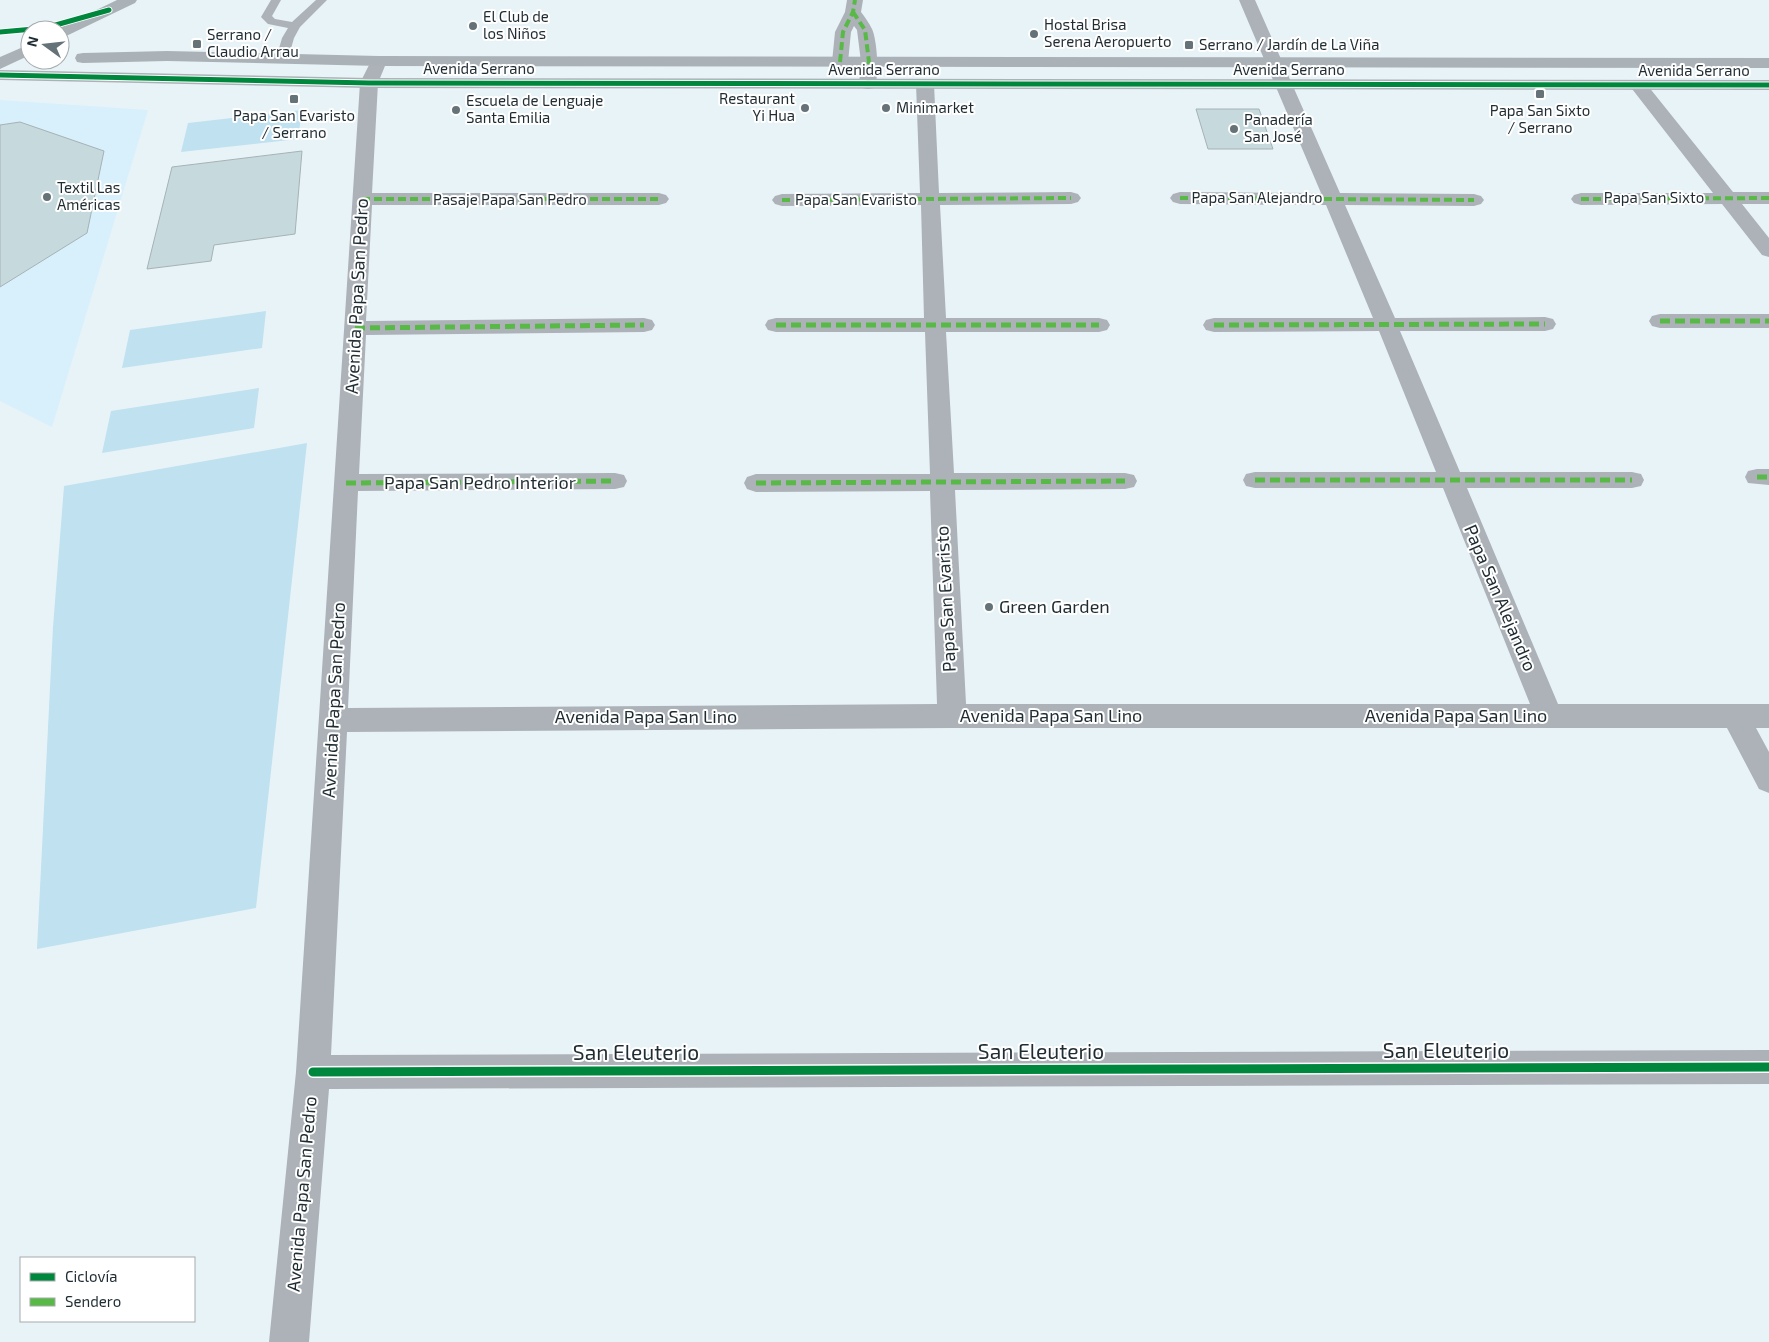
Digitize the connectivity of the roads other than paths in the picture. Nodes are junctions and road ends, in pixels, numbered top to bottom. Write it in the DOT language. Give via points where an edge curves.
graph roads {
  1 [pos="128,0"];
  2 [pos="276,0"];
  3 [pos="322,0"];
  4 [pos="1248,0"];
  5 [pos="854,6"];
  6 [pos="294,25"];
  7 [pos="70,29"];
  8 [pos="20,53"];
  9 [pos="70,58"];
  10 [pos="20,59"];
  11 [pos="282,59"];
  12 [pos="4,60"];
  13 [pos="379,61"];
  14 [pos="840,62"];
  15 [pos="869,62"];
  16 [pos="1275,63"];
  17 [pos="1769,63"];
  18 [pos="0,75"];
  19 [pos="368,83"];
  20 [pos="868,84"];
  21 [pos="925,84"];
  22 [pos="1285,84"];
  23 [pos="1638,84"];
  24 [pos="1769,85"];
  25 [pos="1071,198"];
  26 [pos="1180,198"];
  27 [pos="1727,198"];
  28 [pos="1769,198"];
  29 [pos="362,199"];
  30 [pos="658,199"];
  31 [pos="1334,199"];
  32 [pos="1581,199"];
  33 [pos="782,200"];
  34 [pos="930,200"];
  35 [pos="1474,200"];
  36 [pos="1769,251"];
  37 [pos="1660,321"];
  38 [pos="1769,321"];
  39 [pos="644,324"];
  40 [pos="1387,324"];
  41 [pos="1545,324"];
  42 [pos="776,325"];
  43 [pos="934,325"];
  44 [pos="1099,325"];
  45 [pos="1214,325"];
  46 [pos="355,328"];
  47 [pos="1255,480"];
  48 [pos="1451,480"];
  49 [pos="1632,480"];
  50 [pos="615,481"];
  51 [pos="1125,481"];
  52 [pos="941,482"];
  53 [pos="346,483"];
  54 [pos="756,483"];
  55 [pos="952,716"];
  56 [pos="1549,716"];
  57 [pos="1734,716"];
  58 [pos="1769,716"];
  59 [pos="333,720"];
  60 [pos="1769,780"];
  61 [pos="1769,1067"];
  62 [pos="313,1072"];
  63 [pos="289,1342"];
  1 -- 7 [label="street"];
  2 -- 6 [label="lane" via="266,17 272,22"];
  3 -- 6 [label="lane"];
  4 -- 16 [label="street, Papa San Alejandro"];
  5 -- 14 [label="street" via="843,32"];
  5 -- 15 [label="street" via="865,30"];
  6 -- 11 [label="lane"];
  8 -- 12 [label="street"];
  9 -- 11 [label="street, Avenida Serrano"];
  10 -- 12 [label="street"];
  11 -- 13 [label="street, Avenida Serrano"];
  13 -- 14 [label="street, Avenida Serrano"];
  13 -- 19 [label="street, Avenida Papa San Pedro"];
  14 -- 15 [label="street, Avenida Serrano"];
  15 -- 16 [label="street, Avenida Serrano"];
  15 -- 20 [label="street"];
  16 -- 17 [label="street, Avenida Serrano"];
  16 -- 22 [label="street, Papa San Alejandro"];
  18 -- 19 [label="street, Avenida Serrano"];
  19 -- 20 [label="street, Avenida Serrano"];
  19 -- 29 [label="street, Avenida Papa San Pedro"];
  20 -- 21 [label="street, Avenida Serrano"];
  21 -- 22 [label="street, Avenida Serrano"];
  21 -- 34 [label="street, Papa San Evaristo"];
  22 -- 23 [label="street, Avenida Serrano"];
  22 -- 31 [label="street, Papa San Alejandro"];
  23 -- 24 [label="street, Avenida Serrano"];
  23 -- 27 [label="street, Papa San Sixto"];
  25 -- 34 [label="street, Papa San Evaristo"];
  26 -- 31 [label="street, Papa San Alejandro"];
  27 -- 28 [label="street, Papa San Sixto"];
  27 -- 32 [label="street, Papa San Sixto"];
  27 -- 36 [label="street, Papa San Sixto"];
  29 -- 30 [label="street, Pasaje Papa San Pedro"];
  29 -- 46 [label="street, Avenida Papa San Pedro"];
  31 -- 35 [label="street, Papa San Alejandro"];
  31 -- 40 [label="street, Papa San Alejandro"];
  33 -- 34 [label="street, Papa San Evaristo"];
  34 -- 43 [label="street, Papa San Evaristo"];
  37 -- 38 [label="street"];
  39 -- 46 [label="street"];
  40 -- 41 [label="street"];
  40 -- 45 [label="street"];
  40 -- 48 [label="street, Papa San Alejandro"];
  42 -- 43 [label="street"];
  43 -- 44 [label="street"];
  43 -- 52 [label="street, Papa San Evaristo"];
  46 -- 53 [label="street, Avenida Papa San Pedro"];
  47 -- 48 [label="street"];
  48 -- 49 [label="street"];
  48 -- 56 [label="street, Papa San Alejandro"];
  50 -- 53 [label="street, Papa San Pedro Interior"];
  51 -- 52 [label="street"];
  52 -- 54 [label="street"];
  52 -- 55 [label="street, Papa San Evaristo"];
  53 -- 59 [label="street, Avenida Papa San Pedro"];
  55 -- 56 [label="street, Avenida Papa San Lino"];
  55 -- 59 [label="street, Avenida Papa San Lino"];
  56 -- 57 [label="street, Avenida Papa San Lino"];
  57 -- 58 [label="street, Avenida Papa San Lino"];
  57 -- 60 [label="street"];
  59 -- 62 [label="street, Avenida Papa San Pedro"];
  61 -- 62 [label="street, San Eleuterio"];
  62 -- 63 [label="street, Avenida Papa San Pedro"];
}
